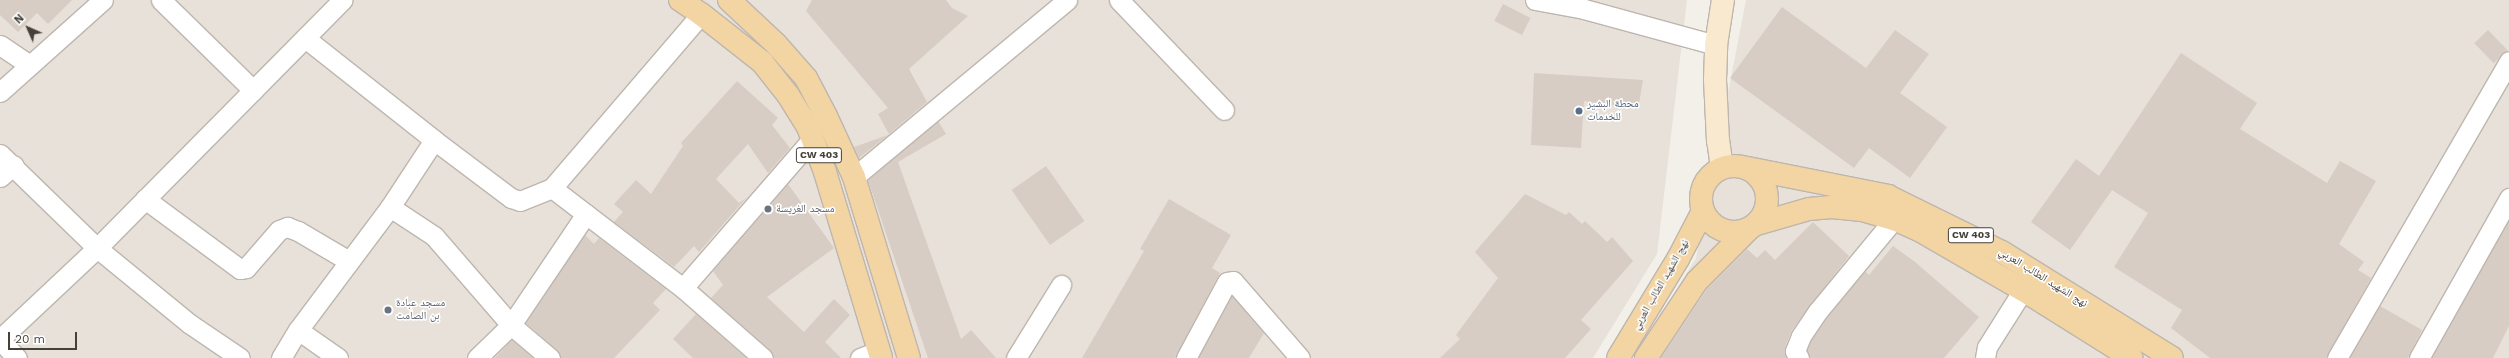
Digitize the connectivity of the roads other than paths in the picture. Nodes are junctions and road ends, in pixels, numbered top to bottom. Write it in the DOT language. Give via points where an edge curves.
graph roads {
  1 [pos="103,0"];
  2 [pos="161,0"];
  3 [pos="342,0"];
  4 [pos="680,0"];
  5 [pos="729,0"];
  6 [pos="1067,0"];
  7 [pos="1119,0"];
  8 [pos="1535,0"];
  9 [pos="1723,0"];
  10 [pos="702,14"];
  11 [pos="305,38"];
  12 [pos="0,45"];
  13 [pos="1716,45"];
  14 [pos="2509,61"];
  15 [pos="30,65"];
  16 [pos="254,90"];
  17 [pos="0,92"];
  18 [pos="1224,110"];
  19 [pos="812,139"];
  20 [pos="434,140"];
  21 [pos="5,165"];
  22 [pos="1722,168"];
  23 [pos="1747,168"];
  24 [pos="854,177"];
  25 [pos="552,188"];
  26 [pos="2509,198"];
  27 [pos="145,199"];
  28 [pos="390,207"];
  29 [pos="1703,211"];
  30 [pos="586,214"];
  31 [pos="1894,219"];
  32 [pos="1753,227"];
  33 [pos="97,248"];
  34 [pos="349,261"];
  35 [pos="1061,285"];
  36 [pos="683,288"];
  37 [pos="2023,290"];
  38 [pos="511,325"];
  39 [pos="298,330"];
  40 [pos="0,339"];
  41 [pos="873,356"];
  42 [pos="17,358"];
  43 [pos="240,358"];
  44 [pos="281,358"];
  45 [pos="338,358"];
  46 [pos="477,358"];
  47 [pos="550,358"];
  48 [pos="763,358"];
  49 [pos="909,358"];
  50 [pos="1016,358"];
  51 [pos="1186,358"];
  52 [pos="1300,358"];
  53 [pos="1618,358"];
  54 [pos="1646,358"];
  55 [pos="1799,358"];
  56 [pos="1985,358"];
  57 [pos="2132,358"];
  58 [pos="2172,358"];
  59 [pos="2337,358"];
  60 [pos="2419,358"];
  1 -- 15 [label="street"];
  2 -- 16 [label="street"];
  3 -- 11 [label="street"];
  4 -- 10 [label="main road, CW 403"];
  5 -- 24 [label="main road, CW 403" via="776,44 806,78"];
  6 -- 24 [label="street"];
  7 -- 18 [label="street"];
  8 -- 13 [label="street" via="1598,12"];
  9 -- 13 [label="main road"];
  10 -- 19 [label="main road, CW 403" via="762,62 788,95"];
  10 -- 25 [label="street"];
  11 -- 16 [label="street"];
  11 -- 20 [label="street"];
  12 -- 15 [label="street"];
  13 -- 22 [label="main road" via="1716,114"];
  14 -- 59 [label="street"];
  15 -- 17 [label="street"];
  16 -- 27 [label="street"];
  19 -- 36 [label="street"];
  19 -- 41 [label="main road, CW 403" via="825,172"];
  20 -- 25 [label="street" via="510,198 520,201"];
  20 -- 28 [label="street"];
  21 -- 33 [label="street"];
  22 -- 23 [label="main road"];
  22 -- 29 [label="main road" via="1706,181 1701,196"];
  23 -- 32 [label="main road" via="1756,174 1767,193 1764,215"];
  23 -- 58 [label="main road, نهج الشهيد الطالب العربي / CW 403" via="1888,196 2002,252"];
  24 -- 49 [label="main road, CW 403"];
  25 -- 30 [label="street"];
  26 -- 60 [label="street"];
  27 -- 33 [label="street"];
  27 -- 34 [label="street" via="240,269 246,268 279,230 288,227"];
  28 -- 34 [label="street"];
  28 -- 38 [label="street" via="434,236"];
  29 -- 32 [label="main road" via="1716,228 1726,232"];
  29 -- 53 [label="main road, نهج الشهيد الطالب العربي" via="1678,259"];
  30 -- 36 [label="street"];
  30 -- 38 [label="street"];
  31 -- 32 [label="main road, نهج الشهيد الطالب العربي / CW 403" via="1862,210 1832,207 1809,209"];
  31 -- 37 [label="main road, نهج الشهيد الطالب العربي / CW 403" via="1919,230"];
  31 -- 55 [label="street" via="1818,311 1801,336 1795,351"];
  32 -- 54 [label="main road, نهج الشهيد الطالب العربي / CW 403" via="1696,281"];
  33 -- 40 [label="street"];
  33 -- 43 [label="street" via="190,324"];
  34 -- 39 [label="street"];
  35 -- 50 [label="street"];
  36 -- 48 [label="street"];
  37 -- 56 [label="street" via="1987,347"];
  37 -- 57 [label="main road, نهج الشهيد الطالب العربي / CW 403"];
  38 -- 46 [label="street"];
  38 -- 47 [label="street"];
  39 -- 44 [label="street"];
  39 -- 45 [label="street"];
  40 -- 42 [label="street"];
  51 -- 52 [label="street" via="1227,282 1233,281"];
}
